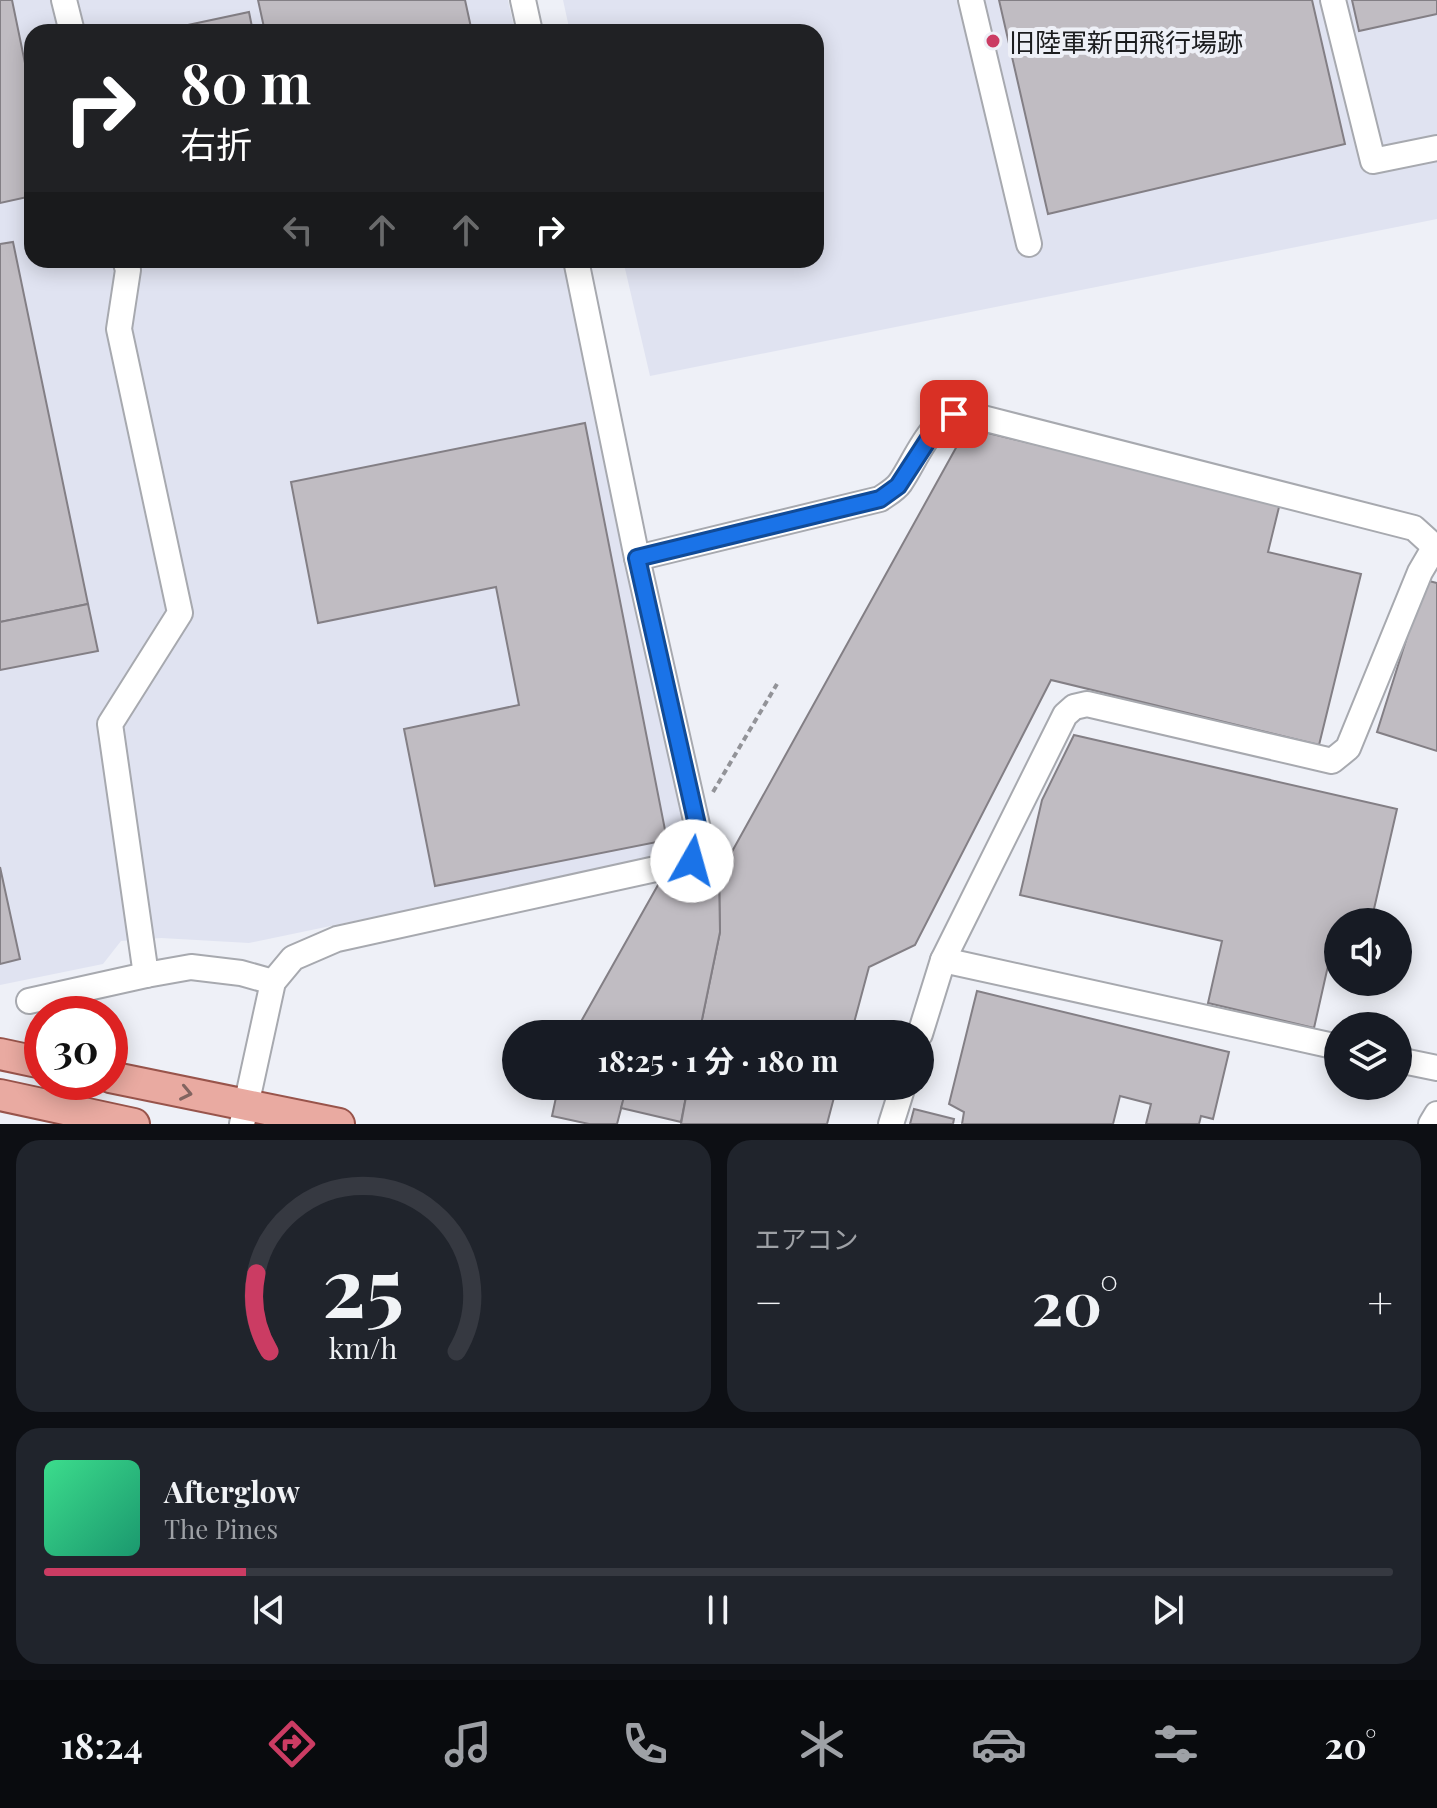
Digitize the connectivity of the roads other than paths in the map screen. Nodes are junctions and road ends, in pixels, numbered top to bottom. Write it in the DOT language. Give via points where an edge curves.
graph roads {
  1 [pos="64,0"];
  2 [pos="523,0"];
  3 [pos="971,0"];
  4 [pos="1333,0"];
  5 [pos="70,24"];
  6 [pos="528,24"];
  7 [pos="1437,148"];
  8 [pos="1029,244"];
  9 [pos="127,268"];
  10 [pos="578,268"];
  11 [pos="1436,549"];
  12 [pos="637,558"];
  13 [pos="943,960"];
  14 [pos="146,975"];
  15 [pos="273,982"];
  16 [pos="52,996"];
  17 [pos="924,1020"];
  18 [pos="1324,1044"];
  19 [pos="0,1054"];
  20 [pos="24,1059"];
  21 [pos="1412,1063"];
  22 [pos="1437,1068"];
  23 [pos="128,1082"];
  24 [pos="0,1095"];
  25 [pos="899,1100"];
  26 [pos="243,1114"];
  27 [pos="1437,1114"];
  28 [pos="134,1124"];
  29 [pos="339,1124"];
  30 [pos="891,1124"];
  31 [pos="1431,1124"];
  1 -- 5 [label="street"];
  2 -- 6 [label="street"];
  3 -- 8 [label="street"];
  4 -- 7 [label="street" via="1373,161"];
  9 -- 14 [label="street" via="119,329 180,613 110,724"];
  10 -- 12 [label="street"];
  11 -- 12 [label="street" via="1414,528 963,413 937,426 898,486 880,499"];
  11 -- 13 [label="street" via="1420,572 1348,748 1332,761 1087,704 1074,707 1065,715"];
  12 -- 15 [label="street" via="702,847 692,861 337,939 293,958"];
  13 -- 17 [label="street"];
  13 -- 18 [label="street"];
  14 -- 15 [label="street" via="191,967"];
  14 -- 16 [label="street"];
  15 -- 26 [label="street"];
  19 -- 20 [label="main road"];
  21 -- 22 [label="street"];
  23 -- 26 [label="main road, one-way"];
  24 -- 28 [label="main road"];
  25 -- 30 [label="street"];
  26 -- 29 [label="main road"];
  27 -- 31 [label="street"];
}
